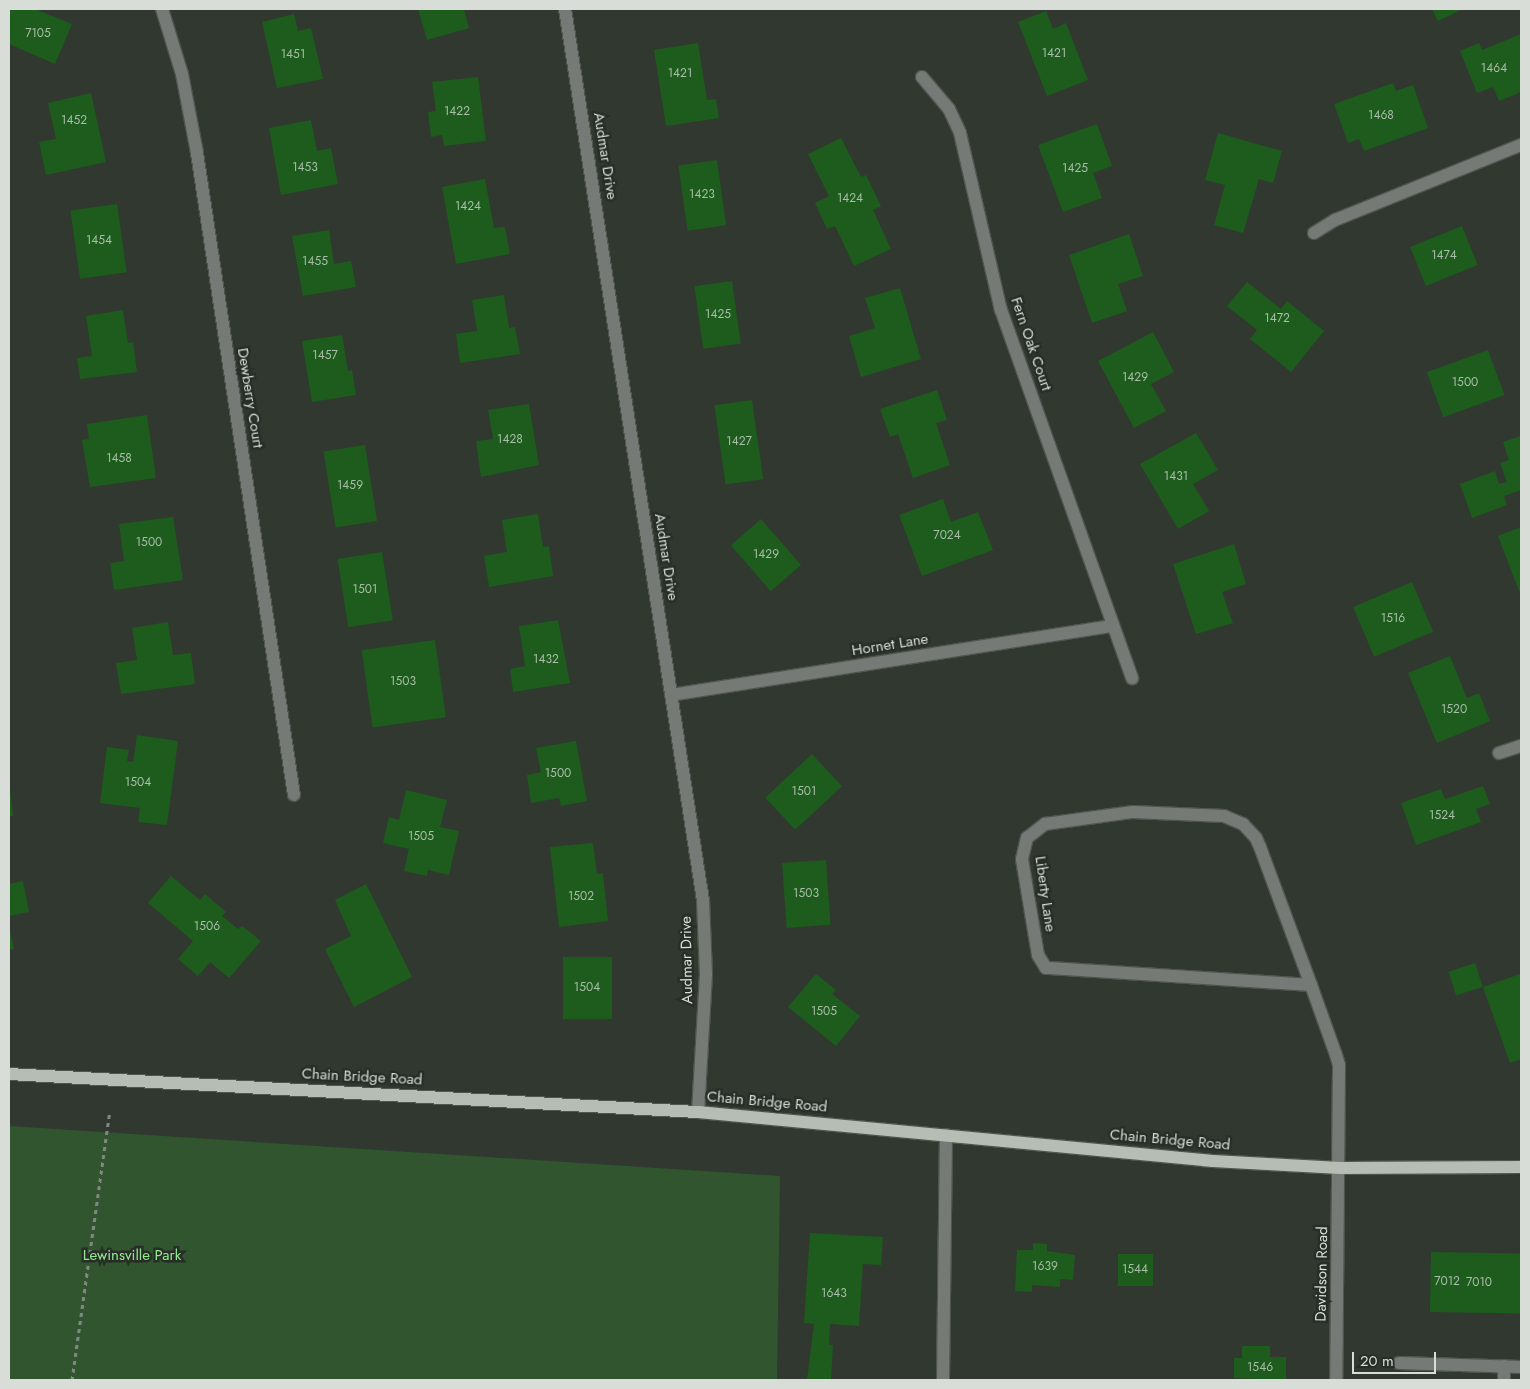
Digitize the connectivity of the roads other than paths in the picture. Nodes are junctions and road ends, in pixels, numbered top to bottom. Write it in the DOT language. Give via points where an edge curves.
graph roads {
  1 [pos="162,9"];
  2 [pos="566,9"];
  3 [pos="922,77"];
  4 [pos="1521,145"];
  5 [pos="1314,233"];
  6 [pos="1113,626"];
  7 [pos="1132,678"];
  8 [pos="671,695"];
  9 [pos="1521,746"];
  10 [pos="1499,753"];
  11 [pos="294,795"];
  12 [pos="1311,986"];
  13 [pos="9,1074"];
  14 [pos="698,1112"];
  15 [pos="946,1135"];
  16 [pos="1521,1167"];
  17 [pos="1340,1168"];
  18 [pos="1399,1363"];
  19 [pos="1504,1366"];
  20 [pos="1521,1367"];
  21 [pos="943,1380"];
  22 [pos="1336,1380"];
  23 [pos="1504,1380"];
  1 -- 11 [label="street, Dewberry Court" via="182,74 197,153"];
  2 -- 8 [label="street, Audmar Drive"];
  3 -- 6 [label="street, Fern Oak Court" via="949,109 960,133 1001,310"];
  4 -- 5 [label="street" via="1335,220"];
  6 -- 7 [label="street, Fern Oak Court"];
  6 -- 8 [label="street, Hornet Lane"];
  8 -- 14 [label="street, Audmar Drive" via="703,900 706,974"];
  9 -- 10 [label="street"];
  12 -- 12 [label="street, Liberty Lane" via="1260,847 1243,824 1218,815 1133,812 1045,824 1027,838 1022,859 1038,955 1046,968"];
  12 -- 17 [label="street, Liberty Lane" via="1338,1065"];
  13 -- 14 [label="main road, Chain Bridge Road"];
  14 -- 15 [label="main road, Chain Bridge Road"];
  15 -- 17 [label="main road, Chain Bridge Road" via="1145,1155"];
  15 -- 21 [label="street"];
  16 -- 17 [label="main road, Chain Bridge Road"];
  17 -- 22 [label="street, Davidson Road"];
  18 -- 19 [label="street"];
  19 -- 20 [label="street"];
  19 -- 23 [label="street"];
}
